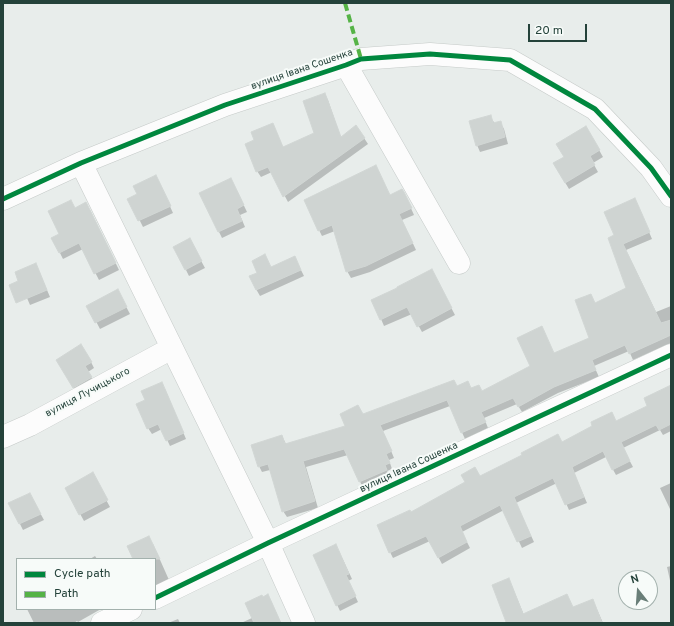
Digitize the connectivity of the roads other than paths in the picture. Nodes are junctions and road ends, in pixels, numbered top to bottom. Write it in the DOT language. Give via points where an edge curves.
graph roads {
  1 [pos="346,65"];
  2 [pos="81,163"];
  3 [pos="671,196"];
  4 [pos="3,199"];
  5 [pos="458,263"];
  6 [pos="172,348"];
  7 [pos="671,355"];
  8 [pos="3,437"];
  9 [pos="268,543"];
  10 [pos="156,598"];
  11 [pos="129,610"];
  12 [pos="102,623"];
  13 [pos="304,623"];
  1 -- 2 [label="street, вулиця Івана Сошенка" via="225,105"];
  1 -- 3 [label="street, вулиця Івана Сошенка" via="361,60 430,54 510,60 595,109 651,168"];
  1 -- 5 [label="street, вулиця Івана Сошенка"];
  2 -- 4 [label="street, вулиця Івана Сошенка"];
  2 -- 6 [label="street"];
  6 -- 8 [label="street, вулиця Лучицького"];
  6 -- 9 [label="street"];
  7 -- 9 [label="street, вулиця Івана Сошенка"];
  9 -- 10 [label="street, вулиця Івана Сошенка"];
  9 -- 13 [label="street"];
  11 -- 12 [label="street"];
}
